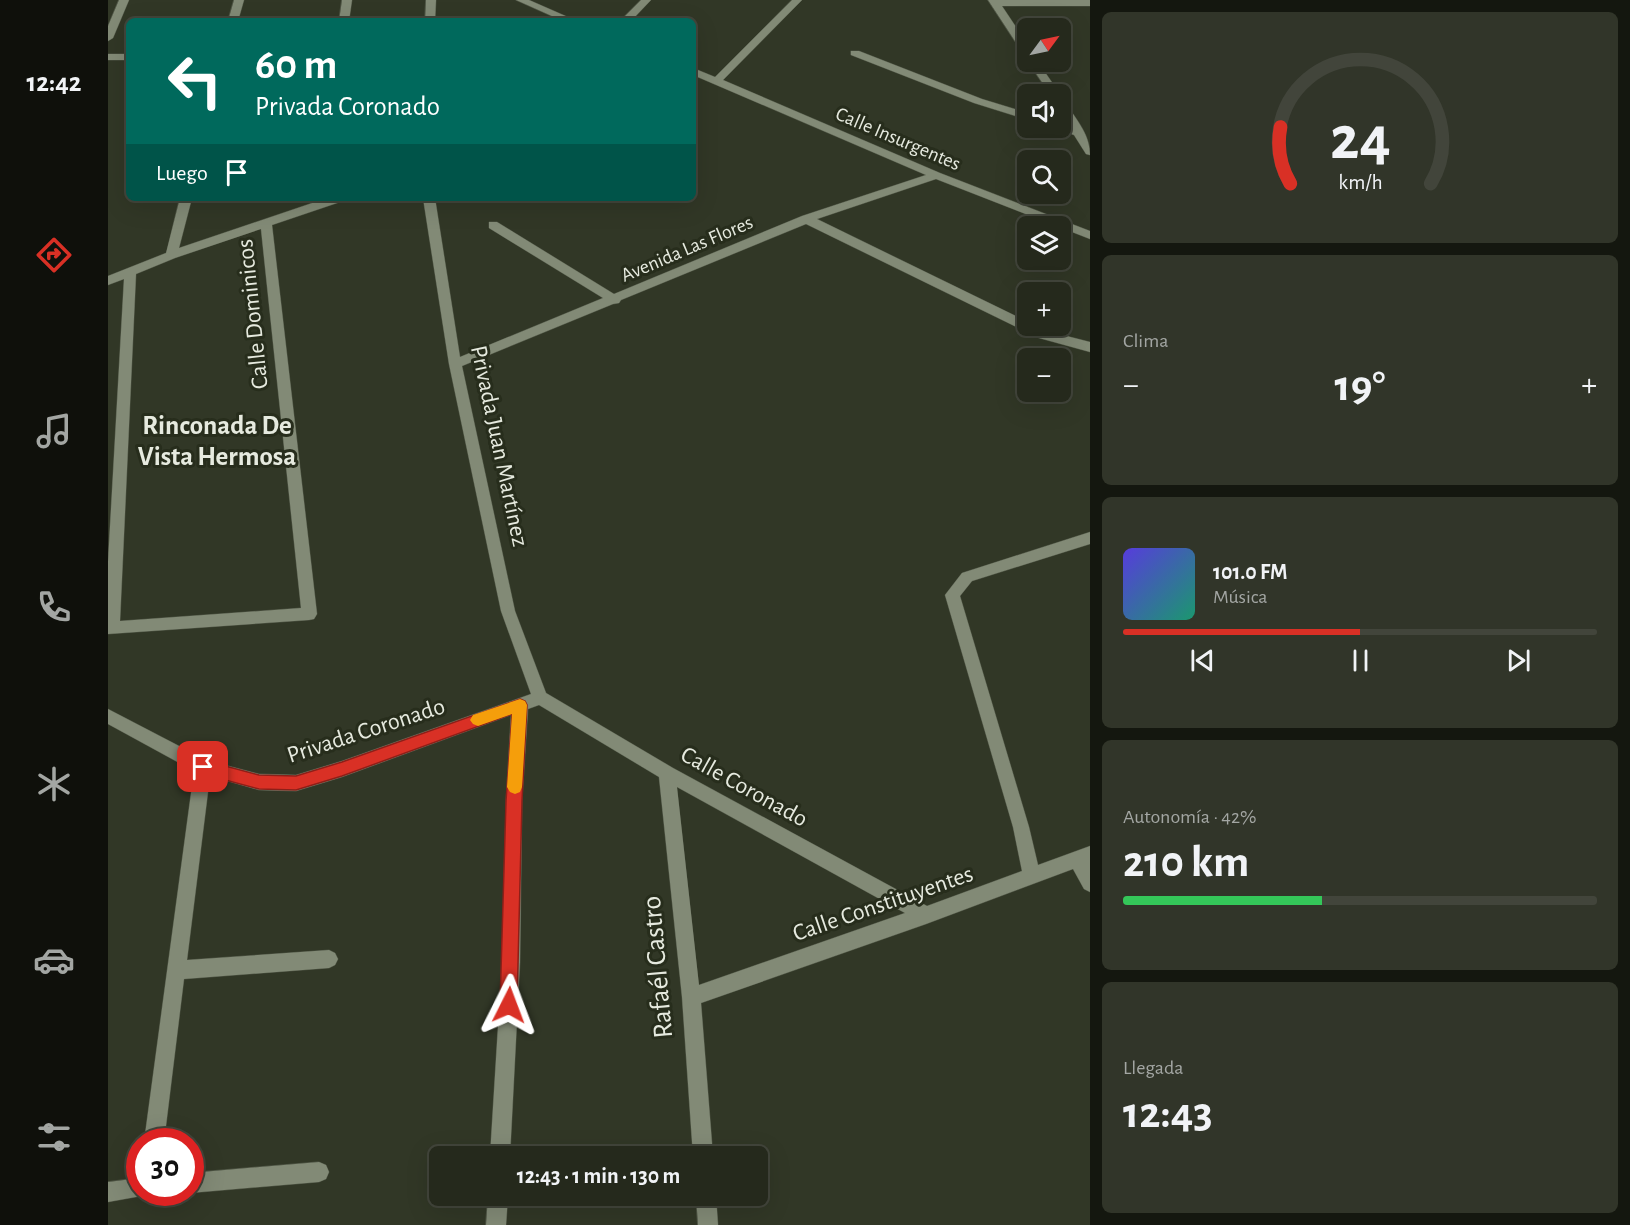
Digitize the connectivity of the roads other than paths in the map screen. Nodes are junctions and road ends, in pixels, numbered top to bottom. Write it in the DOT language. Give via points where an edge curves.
graph roads {
  1 [pos="124,0"];
  2 [pos="239,0"];
  3 [pos="347,0"];
  4 [pos="431,0"];
  5 [pos="520,0"];
  6 [pos="646,0"];
  7 [pos="797,0"];
  8 [pos="994,1"];
  9 [pos="1090,3"];
  10 [pos="552,13"];
  11 [pos="234,18"];
  12 [pos="344,18"];
  13 [pos="430,18"];
  14 [pos="547,18"];
  15 [pos="564,18"];
  16 [pos="628,18"];
  17 [pos="1017,36"];
  18 [pos="108,38"];
  19 [pos="855,53"];
  20 [pos="108,57"];
  21 [pos="126,57"];
  22 [pos="696,72"];
  23 [pos="716,81"];
  24 [pos="1017,113"];
  25 [pos="1071,119"];
  26 [pos="1071,131"];
  27 [pos="1081,134"];
  28 [pos="1090,152"];
  29 [pos="936,175"];
  30 [pos="185,201"];
  31 [pos="429,201"];
  32 [pos="321,202"];
  33 [pos="806,219"];
  34 [pos="266,225"];
  35 [pos="493,225"];
  36 [pos="1090,235"];
  37 [pos="171,255"];
  38 [pos="130,272"];
  39 [pos="108,281"];
  40 [pos="615,300"];
  41 [pos="1090,347"];
  42 [pos="455,364"];
  43 [pos="1090,538"];
  44 [pos="110,627"];
  45 [pos="540,698"];
  46 [pos="520,705"];
  47 [pos="108,716"];
  48 [pos="203,767"];
  49 [pos="667,773"];
  50 [pos="1083,856"];
  51 [pos="1032,876"];
  52 [pos="1090,883"];
  53 [pos="926,915"];
  54 [pos="328,959"];
  55 [pos="177,970"];
  56 [pos="691,997"];
  57 [pos="156,1128"];
  58 [pos="501,1146"];
  59 [pos="702,1146"];
  60 [pos="319,1172"];
  61 [pos="204,1182"];
  62 [pos="126,1190"];
  63 [pos="108,1192"];
  64 [pos="497,1206"];
  65 [pos="707,1206"];
  66 [pos="496,1225"];
  67 [pos="708,1225"];
  1 -- 18 [label="street"];
  2 -- 11 [label="street"];
  3 -- 12 [label="street"];
  4 -- 13 [label="street"];
  5 -- 10 [label="street"];
  6 -- 16 [label="street"];
  7 -- 23 [label="street"];
  8 -- 9 [label="street"];
  8 -- 17 [label="street"];
  10 -- 14 [label="street"];
  10 -- 15 [label="street"];
  19 -- 24 [label="street"];
  20 -- 21 [label="street"];
  22 -- 23 [label="street, Calle Insurgentes"];
  23 -- 29 [label="street, Calle Insurgentes"];
  25 -- 27 [label="street"];
  26 -- 27 [label="street"];
  27 -- 28 [label="street"];
  29 -- 33 [label="street, Avenida Las Flores"];
  29 -- 36 [label="street, Calle Insurgentes"];
  30 -- 37 [label="street"];
  31 -- 42 [label="street, Privada Juan Martínez"];
  32 -- 34 [label="street"];
  33 -- 40 [label="street, Avenida Las Flores"];
  33 -- 41 [label="street" via="1043,335"];
  34 -- 37 [label="street"];
  34 -- 44 [label="street, Calle Dominicos" via="309,614"];
  35 -- 40 [label="street"];
  37 -- 38 [label="street"];
  38 -- 39 [label="street"];
  38 -- 44 [label="street"];
  40 -- 42 [label="street, Avenida Las Flores"];
  42 -- 45 [label="street, Privada Juan Martínez" via="508,611"];
  43 -- 51 [label="street" via="967,577 952,596"];
  45 -- 46 [label="street, Privada Coronado"];
  45 -- 49 [label="street, Calle Coronado"];
  46 -- 48 [label="street, Privada Coronado" via="296,783 259,782"];
  46 -- 58 [label="street"];
  47 -- 48 [label="street, Privada Coronado"];
  48 -- 55 [label="street"];
  49 -- 53 [label="street, Calle Coronado"];
  49 -- 56 [label="street, Rafaél Castro"];
  50 -- 51 [label="street, Calle Constituyentes"];
  50 -- 52 [label="street"];
  51 -- 53 [label="street, Calle Constituyentes"];
  53 -- 56 [label="street, Calle Constituyentes"];
  54 -- 55 [label="street"];
  55 -- 57 [label="street"];
  56 -- 59 [label="street, Rafaél Castro"];
  60 -- 61 [label="street"];
  62 -- 63 [label="street"];
  64 -- 66 [label="street"];
  65 -- 67 [label="street"];
}
